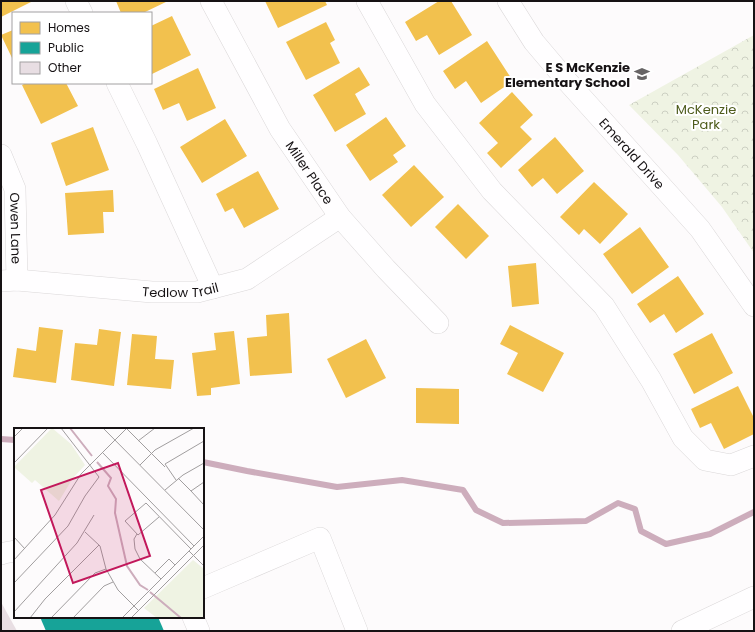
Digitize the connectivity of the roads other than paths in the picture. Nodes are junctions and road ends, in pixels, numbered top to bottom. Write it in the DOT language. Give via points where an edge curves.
graph roads {
  1 [pos="76,1"];
  2 [pos="211,1"];
  3 [pos="367,1"];
  4 [pos="508,1"];
  5 [pos="82,12"];
  6 [pos="117,84"];
  7 [pos="1,155"];
  8 [pos="340,217"];
  9 [pos="9,281"];
  10 [pos="213,288"];
  11 [pos="754,306"];
  12 [pos="438,323"];
  13 [pos="754,456"];
  14 [pos="14,551"];
  15 [pos="1,554"];
  16 [pos="204,588"];
  17 [pos="754,597"];
  18 [pos="193,618"];
  19 [pos="199,631"];
  20 [pos="357,631"];
  21 [pos="682,631"];
  1 -- 5 [label="street"];
  2 -- 8 [label="street, Miller Place" via="280,129"];
  3 -- 13 [label="street" via="425,104 492,191 604,306 651,380 683,438 705,460 731,465"];
  4 -- 11 [label="street, Emerald Drive" via="538,47 700,229"];
  6 -- 10 [label="street"];
  7 -- 9 [label="street, Owen Lane" via="15,189"];
  8 -- 10 [label="street, Tedlow Trail" via="247,279"];
  8 -- 12 [label="street, Miller Place"];
  9 -- 10 [label="street, Tedlow Trail" via="152,292 197,292"];
  14 -- 15 [label="street"];
  16 -- 20 [label="street" via="320,538"];
  17 -- 21 [label="street"];
  18 -- 19 [label="street"];
}
